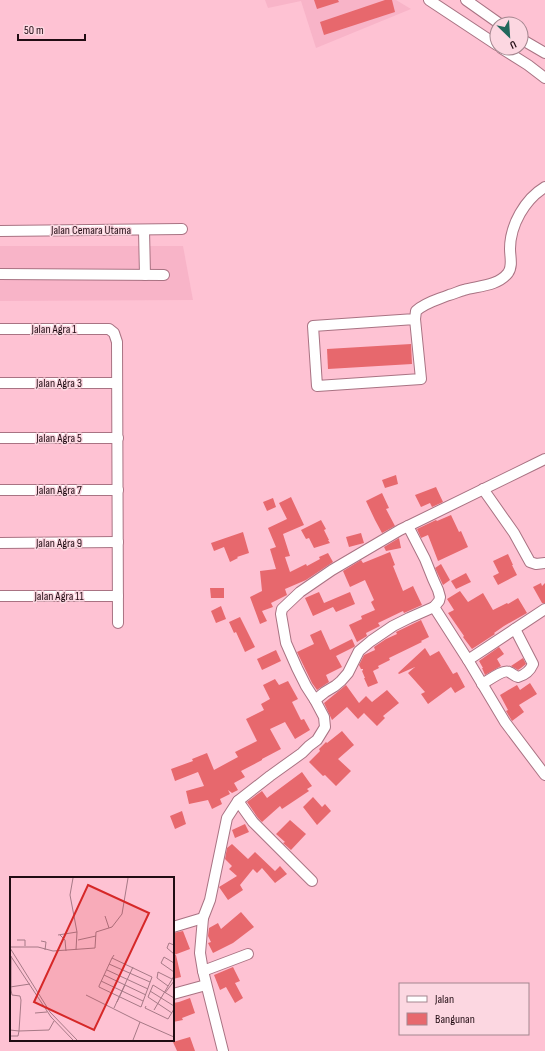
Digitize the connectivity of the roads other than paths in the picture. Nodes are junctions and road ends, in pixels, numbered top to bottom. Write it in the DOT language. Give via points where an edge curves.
graph roads {
  1 [pos="429,0"];
  2 [pos="466,0"];
  3 [pos="489,16"];
  4 [pos="489,40"];
  5 [pos="529,44"];
  6 [pos="545,53"];
  7 [pos="514,56"];
  8 [pos="545,78"];
  9 [pos="545,187"];
  10 [pos="182,229"];
  11 [pos="144,230"];
  12 [pos="0,231"];
  13 [pos="0,274"];
  14 [pos="145,275"];
  15 [pos="164,275"];
  16 [pos="415,319"];
  17 [pos="0,329"];
  18 [pos="117,382"];
  19 [pos="0,383"];
  20 [pos="0,438"];
  21 [pos="118,438"];
  22 [pos="545,459"];
  23 [pos="483,489"];
  24 [pos="0,490"];
  25 [pos="118,490"];
  26 [pos="408,526"];
  27 [pos="118,542"];
  28 [pos="0,543"];
  29 [pos="545,563"];
  30 [pos="0,596"];
  31 [pos="118,596"];
  32 [pos="434,608"];
  33 [pos="545,610"];
  34 [pos="118,623"];
  35 [pos="515,629"];
  36 [pos="468,660"];
  37 [pos="482,684"];
  38 [pos="315,700"];
  39 [pos="545,775"];
  40 [pos="238,801"];
  41 [pos="312,881"];
  42 [pos="203,918"];
  43 [pos="174,927"];
  44 [pos="248,954"];
  45 [pos="203,971"];
  46 [pos="206,985"];
  47 [pos="174,994"];
  48 [pos="224,1051"];
  1 -- 4 [label="street"];
  2 -- 3 [label="street"];
  5 -- 6 [label="street"];
  7 -- 8 [label="street"];
  9 -- 16 [label="street" via="534,195 515,224 511,239 511,266 507,274 490,284 462,290 425,304 416,311"];
  10 -- 11 [label="street, Jalan Cemara Utama"];
  11 -- 12 [label="street, Jalan Cemara Utama"];
  11 -- 14 [label="street"];
  13 -- 14 [label="street"];
  14 -- 15 [label="street"];
  16 -- 16 [label="street" via="313,326 318,386 421,379"];
  17 -- 18 [label="street, Jalan Agra 1" via="109,329 114,333 117,342"];
  18 -- 19 [label="street, Jalan Agra 3"];
  18 -- 21 [label="street"];
  20 -- 21 [label="street, Jalan Agra 5"];
  21 -- 25 [label="street"];
  22 -- 23 [label="street"];
  23 -- 26 [label="street"];
  23 -- 29 [label="street" via="514,533 530,562"];
  24 -- 25 [label="street, Jalan Agra 7"];
  25 -- 27 [label="street"];
  26 -- 32 [label="street" via="438,590 439,602"];
  26 -- 38 [label="street" via="332,570 300,592 282,609 286,643"];
  27 -- 28 [label="street, Jalan Agra 9"];
  27 -- 31 [label="street"];
  30 -- 31 [label="street, Jalan Agra 11"];
  31 -- 34 [label="street"];
  32 -- 36 [label="street"];
  32 -- 38 [label="street" via="393,626 371,641 359,651 341,681"];
  33 -- 35 [label="street"];
  35 -- 36 [label="street"];
  35 -- 37 [label="street" via="533,664 531,669 518,677 506,671"];
  36 -- 37 [label="street"];
  37 -- 39 [label="street" via="505,722"];
  38 -- 40 [label="street" via="324,717 325,727 317,740"];
  40 -- 41 [label="street" via="253,822"];
  40 -- 42 [label="street" via="225,823 210,900"];
  42 -- 43 [label="street"];
  42 -- 45 [label="street" via="200,953"];
  44 -- 45 [label="street"];
  45 -- 46 [label="street"];
  46 -- 47 [label="street"];
  46 -- 48 [label="street"];
}
